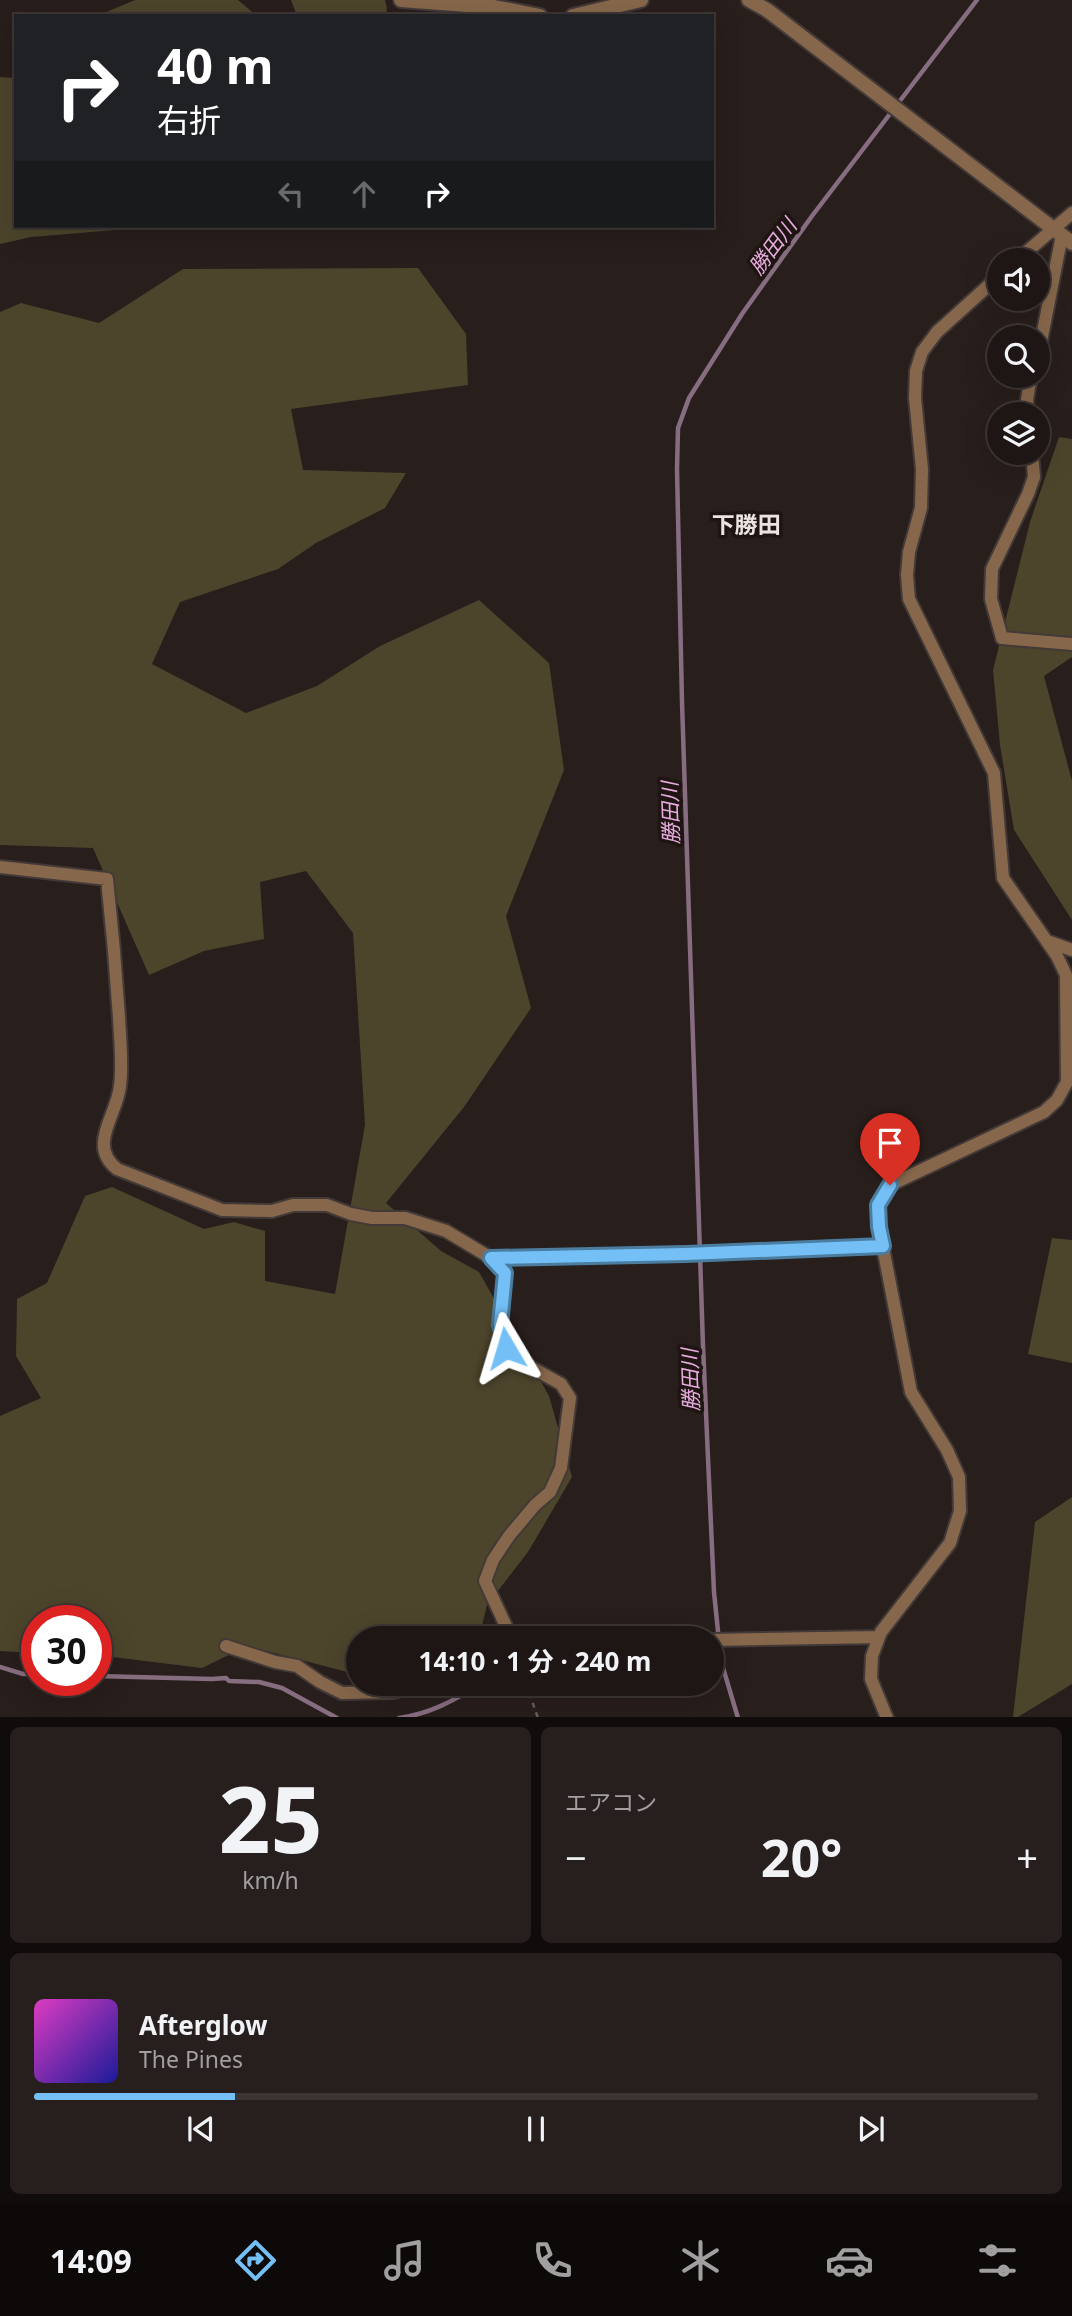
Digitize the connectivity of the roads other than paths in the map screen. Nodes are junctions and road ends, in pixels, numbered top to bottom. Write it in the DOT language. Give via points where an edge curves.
graph roads {
  1 [pos="401,0"];
  2 [pos="641,0"];
  3 [pos="749,0"];
  4 [pos="530,14"];
  5 [pos="582,14"];
  6 [pos="1072,214"];
  7 [pos="1062,236"];
  8 [pos="1040,248"];
  9 [pos="987,287"];
  10 [pos="1044,325"];
  11 [pos="1033,465"];
  12 [pos="1072,644"];
  13 [pos="0,867"];
  14 [pos="1046,940"];
  15 [pos="1072,950"];
  16 [pos="1069,1083"];
  17 [pos="883,1246"];
  18 [pos="491,1258"];
  19 [pos="505,1626"];
  20 [pos="879,1637"];
  21 [pos="724,1640"];
  22 [pos="226,1646"];
  23 [pos="346,1693"];
  24 [pos="887,1717"];
  1 -- 4 [label="street"];
  2 -- 5 [label="street"];
  3 -- 7 [label="street"];
  6 -- 7 [label="street"];
  7 -- 8 [label="street"];
  7 -- 10 [label="street"];
  9 -- 14 [label="street" via="937,332 916,370 922,469 920,508 909,552 909,599 994,773 1003,878"];
  11 -- 12 [label="street" via="1028,494 992,569 991,599 1002,638"];
  13 -- 18 [label="street" via="107,878 121,1060 120,1088 105,1132 106,1161 222,1210 327,1205 372,1218 405,1218 446,1231"];
  14 -- 15 [label="street"];
  14 -- 16 [label="street" via="1066,975"];
  16 -- 17 [label="street" via="1044,1112 890,1185 878,1205"];
  17 -- 18 [label="street"];
  17 -- 20 [label="street" via="911,1392 959,1477 960,1511 950,1543"];
  18 -- 19 [label="street" via="505,1273 500,1325 506,1348 561,1384 570,1398 561,1468 550,1492 509,1536 485,1581"];
  20 -- 21 [label="street"];
  20 -- 24 [label="street" via="871,1679"];
  22 -- 23 [label="street" via="296,1666"];
}
